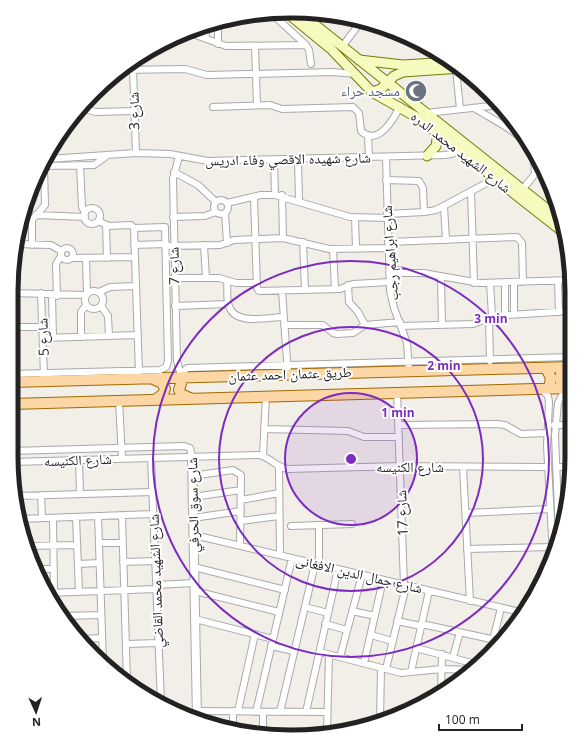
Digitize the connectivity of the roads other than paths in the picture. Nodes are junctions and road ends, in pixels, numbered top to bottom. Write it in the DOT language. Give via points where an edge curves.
graph roads {
  1 [pos="295,18"];
  2 [pos="277,19"];
  3 [pos="306,19"];
  4 [pos="358,26"];
  5 [pos="218,28"];
  6 [pos="205,33"];
  7 [pos="197,36"];
  8 [pos="206,39"];
  9 [pos="326,39"];
  10 [pos="218,44"];
  11 [pos="306,45"];
  12 [pos="255,46"];
  13 [pos="342,47"];
  14 [pos="342,60"];
  15 [pos="358,60"];
  16 [pos="311,64"];
  17 [pos="445,66"];
  18 [pos="447,67"];
  19 [pos="133,70"];
  20 [pos="333,72"];
  21 [pos="256,74"];
  22 [pos="355,74"];
  23 [pos="457,74"];
  24 [pos="388,83"];
  25 [pos="372,92"];
  26 [pos="257,105"];
  27 [pos="213,106"];
  28 [pos="400,106"];
  29 [pos="492,106"];
  30 [pos="474,108"];
  31 [pos="460,109"];
  32 [pos="87,110"];
  33 [pos="134,111"];
  34 [pos="426,113"];
  35 [pos="438,133"];
  36 [pos="514,133"];
  37 [pos="368,135"];
  38 [pos="462,148"];
  39 [pos="136,153"];
  40 [pos="108,155"];
  41 [pos="179,156"];
  42 [pos="427,156"];
  43 [pos="369,157"];
  44 [pos="386,157"];
  45 [pos="53,159"];
  46 [pos="274,160"];
  47 [pos="298,160"];
  48 [pos="80,165"];
  49 [pos="534,165"];
  50 [pos="48,167"];
  51 [pos="174,172"];
  52 [pos="538,173"];
  53 [pos="535,174"];
  54 [pos="44,175"];
  55 [pos="494,178"];
  56 [pos="386,180"];
  57 [pos="522,190"];
  58 [pos="471,192"];
  59 [pos="275,195"];
  60 [pos="282,195"];
  61 [pos="254,196"];
  62 [pos="299,201"];
  63 [pos="216,202"];
  64 [pos="227,203"];
  65 [pos="444,206"];
  66 [pos="216,212"];
  67 [pos="424,212"];
  68 [pos="225,213"];
  69 [pos="554,214"];
  70 [pos="36,215"];
  71 [pos="85,215"];
  72 [pos="387,216"];
  73 [pos="355,217"];
  74 [pos="173,218"];
  75 [pos="98,221"];
  76 [pos="106,225"];
  77 [pos="134,228"];
  78 [pos="558,228"];
  79 [pos="283,238"];
  80 [pos="255,239"];
  81 [pos="473,239"];
  82 [pos="446,240"];
  83 [pos="303,242"];
  84 [pos="227,243"];
  85 [pos="22,244"];
  86 [pos="32,244"];
  87 [pos="134,245"];
  88 [pos="166,245"];
  89 [pos="204,245"];
  90 [pos="388,245"];
  91 [pos="174,246"];
  92 [pos="333,249"];
  93 [pos="356,249"];
  94 [pos="61,254"];
  95 [pos="135,257"];
  96 [pos="72,258"];
  97 [pos="86,258"];
  98 [pos="107,258"];
  99 [pos="174,263"];
  100 [pos="166,264"];
  101 [pos="389,273"];
  102 [pos="441,276"];
  103 [pos="175,278"];
  104 [pos="206,278"];
  105 [pos="227,281"];
  106 [pos="558,281"];
  107 [pos="564,281"];
  108 [pos="390,282"];
  109 [pos="514,282"];
  110 [pos="523,282"];
  111 [pos="257,283"];
  112 [pos="474,283"];
  113 [pos="490,283"];
  114 [pos="505,283"];
  115 [pos="348,285"];
  116 [pos="136,286"];
  117 [pos="335,289"];
  118 [pos="305,290"];
  119 [pos="282,291"];
  120 [pos="99,292"];
  121 [pos="18,293"];
  122 [pos="41,293"];
  123 [pos="54,295"];
  124 [pos="86,295"];
  125 [pos="228,304"];
  126 [pos="86,305"];
  127 [pos="101,306"];
  128 [pos="175,306"];
  129 [pos="559,312"];
  130 [pos="565,312"];
  131 [pos="514,314"];
  132 [pos="505,315"];
  133 [pos="284,317"];
  134 [pos="490,317"];
  135 [pos="400,324"];
  136 [pos="284,325"];
  137 [pos="365,325"];
  138 [pos="442,325"];
  139 [pos="42,327"];
  140 [pos="18,328"];
  141 [pos="138,335"];
  142 [pos="109,336"];
  143 [pos="81,337"];
  144 [pos="43,338"];
  145 [pos="53,338"];
  146 [pos="565,357"];
  147 [pos="490,364"];
  148 [pos="409,366"];
  149 [pos="565,367"];
  150 [pos="546,368"];
  151 [pos="287,369"];
  152 [pos="565,370"];
  153 [pos="18,375"];
  154 [pos="139,375"];
  155 [pos="44,377"];
  156 [pos="182,377"];
  157 [pos="152,379"];
  158 [pos="18,381"];
  159 [pos="565,385"];
  160 [pos="545,388"];
  161 [pos="565,388"];
  162 [pos="565,391"];
  163 [pos="397,392"];
  164 [pos="266,396"];
  165 [pos="192,398"];
  166 [pos="155,400"];
  167 [pos="119,401"];
  168 [pos="18,404"];
  169 [pos="549,424"];
  170 [pos="398,425"];
  171 [pos="556,425"];
  172 [pos="565,425"];
  173 [pos="264,429"];
  174 [pos="548,433"];
  175 [pos="399,437"];
  176 [pos="122,448"];
  177 [pos="18,451"];
  178 [pos="263,455"];
  179 [pos="192,457"];
  180 [pos="151,458"];
  181 [pos="122,459"];
  182 [pos="79,460"];
  183 [pos="18,462"];
  184 [pos="279,466"];
  185 [pos="400,466"];
  186 [pos="463,467"];
  187 [pos="548,467"];
  188 [pos="556,467"];
  189 [pos="564,467"];
  190 [pos="192,476"];
  191 [pos="241,490"];
  192 [pos="152,492"];
  193 [pos="80,494"];
  194 [pos="279,494"];
  195 [pos="41,495"];
  196 [pos="21,496"];
  197 [pos="193,497"];
  198 [pos="241,500"];
  199 [pos="557,504"];
  200 [pos="561,504"];
  201 [pos="549,506"];
  202 [pos="241,511"];
  203 [pos="466,513"];
  204 [pos="153,514"];
  205 [pos="98,516"];
  206 [pos="122,516"];
  207 [pos="279,516"];
  208 [pos="76,517"];
  209 [pos="42,518"];
  210 [pos="53,518"];
  211 [pos="193,518"];
  212 [pos="25,519"];
  213 [pos="558,519"];
  214 [pos="241,521"];
  215 [pos="352,524"];
  216 [pos="319,525"];
  217 [pos="291,526"];
  218 [pos="194,535"];
  219 [pos="551,540"];
  220 [pos="122,542"];
  221 [pos="99,544"];
  222 [pos="53,545"];
  223 [pos="77,545"];
  224 [pos="240,545"];
  225 [pos="34,546"];
  226 [pos="549,547"];
  227 [pos="467,549"];
  228 [pos="280,556"];
  229 [pos="292,558"];
  230 [pos="155,561"];
  231 [pos="123,562"];
  232 [pos="99,563"];
  233 [pos="78,564"];
  234 [pos="317,564"];
  235 [pos="194,567"];
  236 [pos="42,569"];
  237 [pos="54,569"];
  238 [pos="338,569"];
  239 [pos="362,575"];
  240 [pos="383,580"];
  241 [pos="405,585"];
  242 [pos="156,587"];
  243 [pos="195,587"];
  244 [pos="124,590"];
  245 [pos="284,590"];
  246 [pos="54,591"];
  247 [pos="100,591"];
  248 [pos="429,591"];
  249 [pos="79,592"];
  250 [pos="54,593"];
  251 [pos="470,601"];
  252 [pos="305,607"];
  253 [pos="501,608"];
  254 [pos="352,611"];
  255 [pos="517,611"];
  256 [pos="279,612"];
  257 [pos="328,613"];
  258 [pos="101,615"];
  259 [pos="70,616"];
  260 [pos="375,616"];
  261 [pos="195,619"];
  262 [pos="397,621"];
  263 [pos="326,624"];
  264 [pos="421,625"];
  265 [pos="347,630"];
  266 [pos="460,632"];
  267 [pos="254,634"];
  268 [pos="371,635"];
  269 [pos="102,638"];
  270 [pos="496,638"];
  271 [pos="88,639"];
  272 [pos="273,639"];
  273 [pos="495,640"];
  274 [pos="392,641"];
  275 [pos="158,643"];
  276 [pos="126,644"];
  277 [pos="271,646"];
  278 [pos="416,648"];
  279 [pos="294,651"];
  280 [pos="320,652"];
  281 [pos="103,654"];
  282 [pos="442,654"];
  283 [pos="329,655"];
  284 [pos="340,657"];
  285 [pos="453,657"];
  286 [pos="472,662"];
  287 [pos="364,663"];
  288 [pos="384,668"];
  289 [pos="442,669"];
  290 [pos="462,670"];
  291 [pos="124,672"];
  292 [pos="127,672"];
  293 [pos="411,672"];
  294 [pos="442,685"];
  295 [pos="161,696"];
  296 [pos="235,711"];
  297 [pos="259,712"];
  298 [pos="280,712"];
  299 [pos="306,712"];
  300 [pos="328,712"];
  301 [pos="197,713"];
  302 [pos="202,714"];
  303 [pos="380,714"];
  304 [pos="234,724"];
  305 [pos="262,728"];
  306 [pos="327,728"];
  1 -- 9 [label="main road, شارع الشهيد محمد الدره"];
  2 -- 11 [label="street"];
  3 -- 9 [label="main road, شارع الشهيد محمد الدره"];
  4 -- 13 [label="street"];
  5 -- 10 [label="street"];
  6 -- 8 [label="street"];
  7 -- 8 [label="street"];
  8 -- 10 [label="street"];
  9 -- 13 [label="main road, شارع الشهيد محمد الدره"];
  9 -- 14 [label="main road, شارع الشهيد محمد الدره"];
  10 -- 12 [label="street"];
  11 -- 12 [label="street"];
  11 -- 16 [label="street" via="310,50"];
  12 -- 21 [label="street"];
  13 -- 15 [label="main road, شارع الشهيد محمد الدره"];
  14 -- 20 [label="street"];
  14 -- 22 [label="main road, شارع الشهيد محمد الدره"];
  15 -- 17 [label="main road" via="403,65"];
  15 -- 24 [label="main road, شارع الشهيد محمد الدره"];
  18 -- 24 [label="main road" via="403,72 394,76"];
  19 -- 21 [label="street" via="185,69 207,75"];
  19 -- 33 [label="street, شارع 3"];
  20 -- 21 [label="street"];
  20 -- 22 [label="street"];
  21 -- 26 [label="street"];
  22 -- 25 [label="main road, شارع الشهيد محمد الدره"];
  23 -- 31 [label="street"];
  24 -- 25 [label="main road"];
  24 -- 34 [label="main road, شارع الشهيد محمد الدره"];
  25 -- 28 [label="main road, شارع الشهيد محمد الدره"];
  26 -- 27 [label="street"];
  26 -- 37 [label="street" via="270,105 282,109 354,107 359,113 361,131"];
  28 -- 35 [label="main road, شارع الشهيد محمد الدره"];
  28 -- 37 [label="street" via="387,128 380,133"];
  29 -- 30 [label="street"];
  30 -- 31 [label="street"];
  30 -- 36 [label="street"];
  31 -- 34 [label="street"];
  32 -- 33 [label="street" via="96,112"];
  33 -- 39 [label="street, شارع 3"];
  34 -- 38 [label="main road, شارع الشهيد محمد الدره"];
  35 -- 38 [label="main road, شارع الشهيد محمد الدره"];
  35 -- 42 [label="main road" via="436,146"];
  37 -- 43 [label="street"];
  38 -- 42 [label="street, شارع شهيده الاقصي وفاء ادريس" via="448,155"];
  38 -- 55 [label="main road, شارع الشهيد محمد الدره"];
  38 -- 57 [label="main road, شارع الشهيد محمد الدره"];
  39 -- 40 [label="street, شارع شهيده الاقصي وفاء ادريس"];
  39 -- 41 [label="street, شارع شهيده الاقصي وفاء ادريس"];
  40 -- 45 [label="street, شارع شهيده الاقصي وفاء ادريس"];
  40 -- 48 [label="street, شارع شهيده الاقصي وفاء ادريس" via="96,164"];
  41 -- 46 [label="street, شارع شهيده الاقصي وفاء ادريس" via="202,161"];
  41 -- 51 [label="street, شارع 7"];
  42 -- 44 [label="street, شارع شهيده الاقصي وفاء ادريس"];
  43 -- 44 [label="street, شارع شهيده الاقصي وفاء ادريس"];
  43 -- 47 [label="street, شارع شهيده الاقصي وفاء ادريس"];
  44 -- 56 [label="street, شارع ابراهيم رجب"];
  46 -- 47 [label="street, شارع شهيده الاقصي وفاء ادريس"];
  46 -- 59 [label="street"];
  47 -- 62 [label="street"];
  48 -- 50 [label="street, شارع شهيده الاقصي وفاء ادريس"];
  48 -- 71 [label="street" via="82,207"];
  49 -- 53 [label="street"];
  51 -- 63 [label="street" via="198,185"];
  51 -- 74 [label="street, شارع 7"];
  52 -- 53 [label="street"];
  53 -- 57 [label="street"];
  54 -- 70 [label="street" via="45,203"];
  55 -- 58 [label="street"];
  55 -- 78 [label="main road, شارع الشهيد محمد الدره"];
  56 -- 67 [label="street" via="414,180 421,183"];
  56 -- 72 [label="street, شارع ابراهيم رجب"];
  57 -- 69 [label="main road, شارع الشهيد محمد الدره"];
  58 -- 65 [label="street"];
  58 -- 81 [label="street"];
  59 -- 60 [label="street"];
  59 -- 61 [label="street"];
  60 -- 62 [label="street"];
  60 -- 79 [label="street"];
  61 -- 64 [label="street"];
  61 -- 80 [label="street"];
  62 -- 73 [label="street"];
  63 -- 64 [label="street" via="222,200"];
  63 -- 66 [label="street"];
  64 -- 68 [label="street"];
  65 -- 67 [label="street"];
  65 -- 82 [label="street"];
  66 -- 68 [label="street"];
  66 -- 74 [label="street" via="205,216"];
  67 -- 72 [label="street"];
  68 -- 84 [label="street"];
  70 -- 71 [label="street"];
  70 -- 86 [label="street" via="32,222"];
  71 -- 75 [label="street" via="90,224"];
  71 -- 75 [label="street" via="90,208 96,209 100,214"];
  72 -- 73 [label="street"];
  72 -- 90 [label="street, شارع ابراهيم رجب"];
  73 -- 93 [label="street"];
  74 -- 91 [label="street, شارع 7"];
  75 -- 76 [label="street"];
  76 -- 77 [label="street" via="130,225"];
  76 -- 98 [label="street"];
  77 -- 87 [label="street"];
  77 -- 88 [label="street, شارع 7" via="165,227"];
  79 -- 80 [label="street"];
  79 -- 83 [label="street"];
  80 -- 84 [label="street"];
  80 -- 111 [label="street"];
  81 -- 82 [label="street"];
  81 -- 110 [label="street" via="515,237 520,240"];
  81 -- 112 [label="street"];
  82 -- 90 [label="street"];
  83 -- 92 [label="street"];
  83 -- 118 [label="street"];
  84 -- 89 [label="street"];
  85 -- 86 [label="street"];
  86 -- 94 [label="street" via="51,245"];
  87 -- 88 [label="street"];
  87 -- 95 [label="street"];
  88 -- 91 [label="street"];
  88 -- 100 [label="street, شارع 7"];
  89 -- 91 [label="street"];
  89 -- 104 [label="street"];
  90 -- 93 [label="street"];
  90 -- 101 [label="street, شارع ابراهيم رجب"];
  91 -- 99 [label="street, شارع 7"];
  92 -- 93 [label="street"];
  92 -- 117 [label="street"];
  94 -- 96 [label="street" via="66,260"];
  94 -- 96 [label="street" via="64,248 70,249"];
  94 -- 123 [label="street" via="56,264"];
  95 -- 98 [label="street"];
  95 -- 116 [label="street"];
  96 -- 97 [label="street"];
  97 -- 98 [label="street"];
  97 -- 124 [label="street"];
  99 -- 100 [label="street"];
  99 -- 103 [label="street, شارع 7"];
  100 -- 154 [label="street, شارع 7" via="168,364 165,369"];
  101 -- 102 [label="street"];
  101 -- 108 [label="street, شارع ابراهيم رجب"];
  102 -- 112 [label="street"];
  102 -- 138 [label="street"];
  103 -- 104 [label="street"];
  103 -- 128 [label="street, شارع 7"];
  104 -- 105 [label="street"];
  105 -- 111 [label="street" via="236,284"];
  105 -- 125 [label="street"];
  106 -- 107 [label="street"];
  106 -- 110 [label="street"];
  106 -- 129 [label="street"];
  108 -- 115 [label="street"];
  108 -- 135 [label="street, شارع ابراهيم رجب" via="392,300"];
  109 -- 110 [label="street"];
  109 -- 114 [label="street"];
  109 -- 131 [label="street"];
  111 -- 119 [label="street" via="257,288 261,292"];
  112 -- 113 [label="street"];
  113 -- 114 [label="street"];
  113 -- 134 [label="street"];
  114 -- 132 [label="street"];
  115 -- 117 [label="street"];
  115 -- 137 [label="street" via="349,302"];
  116 -- 120 [label="street" via="110,287"];
  116 -- 141 [label="street"];
  117 -- 118 [label="street"];
  118 -- 119 [label="street"];
  119 -- 133 [label="street"];
  120 -- 124 [label="street" via="94,291"];
  120 -- 127 [label="street" via="103,299"];
  121 -- 122 [label="street"];
  122 -- 123 [label="street"];
  122 -- 139 [label="street, شارع 5"];
  123 -- 124 [label="street"];
  123 -- 145 [label="street"];
  124 -- 126 [label="street"];
  125 -- 128 [label="street"];
  125 -- 133 [label="street" via="231,312 243,318"];
  126 -- 127 [label="street" via="95,309"];
  126 -- 143 [label="street" via="81,312"];
  127 -- 142 [label="street" via="108,316"];
  128 -- 156 [label="street, شارع 7" via="176,361"];
  129 -- 130 [label="street"];
  129 -- 131 [label="street"];
  131 -- 132 [label="street"];
  132 -- 134 [label="street"];
  133 -- 136 [label="street"];
  134 -- 138 [label="street" via="473,324"];
  134 -- 147 [label="street"];
  135 -- 137 [label="street"];
  135 -- 138 [label="street"];
  135 -- 148 [label="street, شارع ابراهيم رجب" via="407,343"];
  136 -- 137 [label="street" via="323,325 337,334 353,333"];
  136 -- 151 [label="street"];
  139 -- 140 [label="street"];
  139 -- 144 [label="street, شارع 5"];
  141 -- 142 [label="street"];
  141 -- 154 [label="street"];
  142 -- 143 [label="street"];
  143 -- 145 [label="street"];
  144 -- 145 [label="street"];
  144 -- 155 [label="street, شارع 5"];
  146 -- 147 [label="street"];
  147 -- 148 [label="main road, طريق عثمان احمد عثمان"];
  147 -- 150 [label="main road, طريق عثمان احمد عثمان"];
  148 -- 151 [label="main road, طريق عثمان احمد عثمان"];
  149 -- 150 [label="main road, طريق عثمان احمد عثمان"];
  150 -- 160 [label="main road" via="551,378"];
  151 -- 156 [label="main road, طريق عثمان احمد عثمان"];
  152 -- 159 [label="main road" via="560,377"];
  153 -- 155 [label="street"];
  154 -- 155 [label="main road, طريق عثمان احمد عثمان"];
  154 -- 157 [label="main road, طريق عثمان احمد عثمان"];
  155 -- 158 [label="main road, طريق عثمان احمد عثمان"];
  156 -- 157 [label="main road, طريق عثمان احمد عثمان"];
  156 -- 165 [label="main road" via="179,390 181,394"];
  157 -- 166 [label="main road" via="162,383 165,389"];
  160 -- 161 [label="main road, طريق عثمان احمد عثمان"];
  160 -- 163 [label="main road, طريق عثمان احمد عثمان"];
  160 -- 169 [label="street" via="549,399"];
  162 -- 171 [label="street" via="560,399"];
  163 -- 164 [label="main road, طريق عثمان احمد عثمان"];
  163 -- 170 [label="street, شارع 17"];
  164 -- 165 [label="main road, طريق عثمان احمد عثمان"];
  164 -- 173 [label="street"];
  165 -- 166 [label="main road, طريق عثمان احمد عثمان"];
  166 -- 167 [label="main road, طريق عثمان احمد عثمان"];
  167 -- 168 [label="main road, طريق عثمان احمد عثمان"];
  167 -- 176 [label="street"];
  169 -- 171 [label="street"];
  169 -- 174 [label="street"];
  170 -- 174 [label="street" via="497,424 505,425 522,434"];
  170 -- 175 [label="street, شارع 17"];
  171 -- 172 [label="street"];
  171 -- 188 [label="street"];
  173 -- 175 [label="street" via="348,431 364,437"];
  173 -- 178 [label="street"];
  174 -- 187 [label="street"];
  175 -- 185 [label="street, شارع 17"];
  176 -- 177 [label="street, شارع سوق الحرفي"];
  176 -- 179 [label="street, شارع سوق الحرفي" via="186,446 191,450"];
  176 -- 181 [label="street"];
  178 -- 179 [label="street, شارع الكنيسه"];
  178 -- 184 [label="street, شارع الكنيسه"];
  179 -- 180 [label="street, شارع الكنيسه"];
  179 -- 190 [label="street, شارع سوق الحرفي"];
  180 -- 181 [label="street, شارع الكنيسه"];
  180 -- 192 [label="street, شارع الشهيد محمد القاضي"];
  181 -- 182 [label="street, شارع الكنيسه"];
  182 -- 183 [label="street, شارع الكنيسه"];
  182 -- 193 [label="street"];
  184 -- 185 [label="street, شارع الكنيسه" via="288,469"];
  184 -- 194 [label="street"];
  185 -- 186 [label="street, شارع الكنيسه"];
  185 -- 241 [label="street, شارع 17"];
  186 -- 187 [label="street, شارع الكنيسه"];
  186 -- 203 [label="street"];
  187 -- 201 [label="street"];
  188 -- 189 [label="street"];
  188 -- 199 [label="street"];
  190 -- 191 [label="street" via="236,470 242,478"];
  190 -- 197 [label="street, شارع سوق الحرفي"];
  191 -- 197 [label="street"];
  191 -- 198 [label="street"];
  192 -- 193 [label="street"];
  192 -- 204 [label="street, شارع الشهيد محمد القاضي"];
  193 -- 195 [label="street"];
  194 -- 198 [label="street"];
  194 -- 207 [label="street"];
  195 -- 196 [label="street"];
  195 -- 209 [label="street"];
  197 -- 211 [label="street, شارع سوق الحرفي"];
  198 -- 202 [label="street"];
  199 -- 200 [label="street"];
  199 -- 201 [label="street"];
  199 -- 213 [label="street"];
  201 -- 203 [label="street"];
  201 -- 219 [label="street"];
  202 -- 211 [label="street"];
  202 -- 214 [label="street"];
  203 -- 227 [label="street"];
  204 -- 206 [label="street"];
  204 -- 230 [label="street, شارع الشهيد محمد القاضي"];
  205 -- 206 [label="street"];
  205 -- 208 [label="street"];
  205 -- 221 [label="street"];
  206 -- 220 [label="street"];
  207 -- 214 [label="street"];
  207 -- 228 [label="street"];
  208 -- 210 [label="street"];
  208 -- 223 [label="street"];
  209 -- 210 [label="street"];
  209 -- 212 [label="street"];
  210 -- 222 [label="street"];
  211 -- 218 [label="street, شارع سوق الحرفي"];
  214 -- 224 [label="street"];
  215 -- 216 [label="street"];
  216 -- 217 [label="street"];
  216 -- 234 [label="street"];
  218 -- 224 [label="street, شارع جمال الدين الافغانى"];
  218 -- 235 [label="street, شارع سوق الحرفي"];
  220 -- 221 [label="street"];
  220 -- 231 [label="street"];
  221 -- 232 [label="street"];
  222 -- 223 [label="street"];
  222 -- 225 [label="street"];
  222 -- 237 [label="street"];
  223 -- 233 [label="street"];
  224 -- 228 [label="street, شارع جمال الدين الافغانى"];
  226 -- 227 [label="street"];
  227 -- 251 [label="street"];
  228 -- 229 [label="street, شارع جمال الدين الافغانى"];
  229 -- 234 [label="street, شارع جمال الدين الافغانى"];
  229 -- 245 [label="street"];
  230 -- 231 [label="street"];
  230 -- 242 [label="street, شارع الشهيد محمد القاضي"];
  231 -- 244 [label="street"];
  232 -- 233 [label="street"];
  232 -- 247 [label="street"];
  233 -- 249 [label="street"];
  234 -- 238 [label="street, شارع جمال الدين الافغانى"];
  234 -- 252 [label="street"];
  235 -- 243 [label="street, شارع سوق الحرفي"];
  235 -- 245 [label="street"];
  236 -- 237 [label="street"];
  237 -- 246 [label="street"];
  238 -- 239 [label="street, شارع جمال الدين الافغانى"];
  238 -- 257 [label="street"];
  239 -- 240 [label="street, شارع جمال الدين الافغانى"];
  239 -- 254 [label="street"];
  240 -- 241 [label="street, شارع جمال الدين الافغانى"];
  240 -- 260 [label="street"];
  241 -- 248 [label="street, شارع جمال الدين الافغانى"];
  241 -- 262 [label="street, شارع 17"];
  242 -- 243 [label="street"];
  242 -- 244 [label="street"];
  242 -- 275 [label="street, شارع الشهيد محمد القاضي"];
  243 -- 256 [label="street"];
  243 -- 261 [label="street, شارع سوق الحرفي"];
  244 -- 247 [label="street"];
  244 -- 276 [label="street"];
  245 -- 256 [label="street"];
  247 -- 249 [label="street"];
  247 -- 258 [label="street"];
  248 -- 251 [label="street, شارع جمال الدين الافغانى"];
  248 -- 264 [label="street"];
  249 -- 250 [label="street"];
  251 -- 253 [label="street, شارع جمال الدين الافغانى"];
  252 -- 257 [label="street"];
  252 -- 279 [label="street"];
  253 -- 255 [label="street, شارع جمال الدين الافغانى"];
  253 -- 270 [label="street"];
  254 -- 260 [label="street"];
  254 -- 265 [label="street"];
  256 -- 272 [label="street"];
  257 -- 263 [label="street"];
  258 -- 259 [label="street"];
  258 -- 269 [label="street"];
  260 -- 268 [label="street"];
  261 -- 267 [label="street"];
  261 -- 301 [label="street, شارع سوق الحرفي"];
  262 -- 264 [label="street"];
  262 -- 274 [label="street, شارع 17"];
  263 -- 265 [label="street"];
  263 -- 280 [label="street"];
  264 -- 266 [label="street"];
  264 -- 278 [label="street"];
  265 -- 284 [label="street"];
  266 -- 273 [label="street"];
  266 -- 285 [label="street"];
  267 -- 272 [label="street"];
  267 -- 296 [label="street"];
  268 -- 274 [label="street"];
  268 -- 287 [label="street"];
  269 -- 271 [label="street"];
  269 -- 281 [label="street"];
  272 -- 277 [label="street"];
  274 -- 288 [label="street, شارع 17"];
  275 -- 276 [label="street"];
  275 -- 295 [label="street, شارع الشهيد محمد القاضي"];
  276 -- 292 [label="street"];
  277 -- 279 [label="street"];
  277 -- 297 [label="street"];
  278 -- 282 [label="street"];
  278 -- 293 [label="street"];
  279 -- 298 [label="street"];
  280 -- 283 [label="street"];
  280 -- 299 [label="street"];
  282 -- 285 [label="street"];
  282 -- 289 [label="street"];
  283 -- 284 [label="street"];
  283 -- 300 [label="street"];
  284 -- 287 [label="street"];
  285 -- 286 [label="street"];
  287 -- 288 [label="street"];
  288 -- 293 [label="street" via="401,673"];
  288 -- 303 [label="street, شارع 17"];
  289 -- 290 [label="street"];
  289 -- 293 [label="street"];
  289 -- 294 [label="street"];
  291 -- 292 [label="street"];
  296 -- 297 [label="street"];
  296 -- 302 [label="street"];
  296 -- 304 [label="street"];
  297 -- 298 [label="street"];
  297 -- 305 [label="street"];
  298 -- 299 [label="street"];
  299 -- 300 [label="street"];
  300 -- 306 [label="street"];
}
